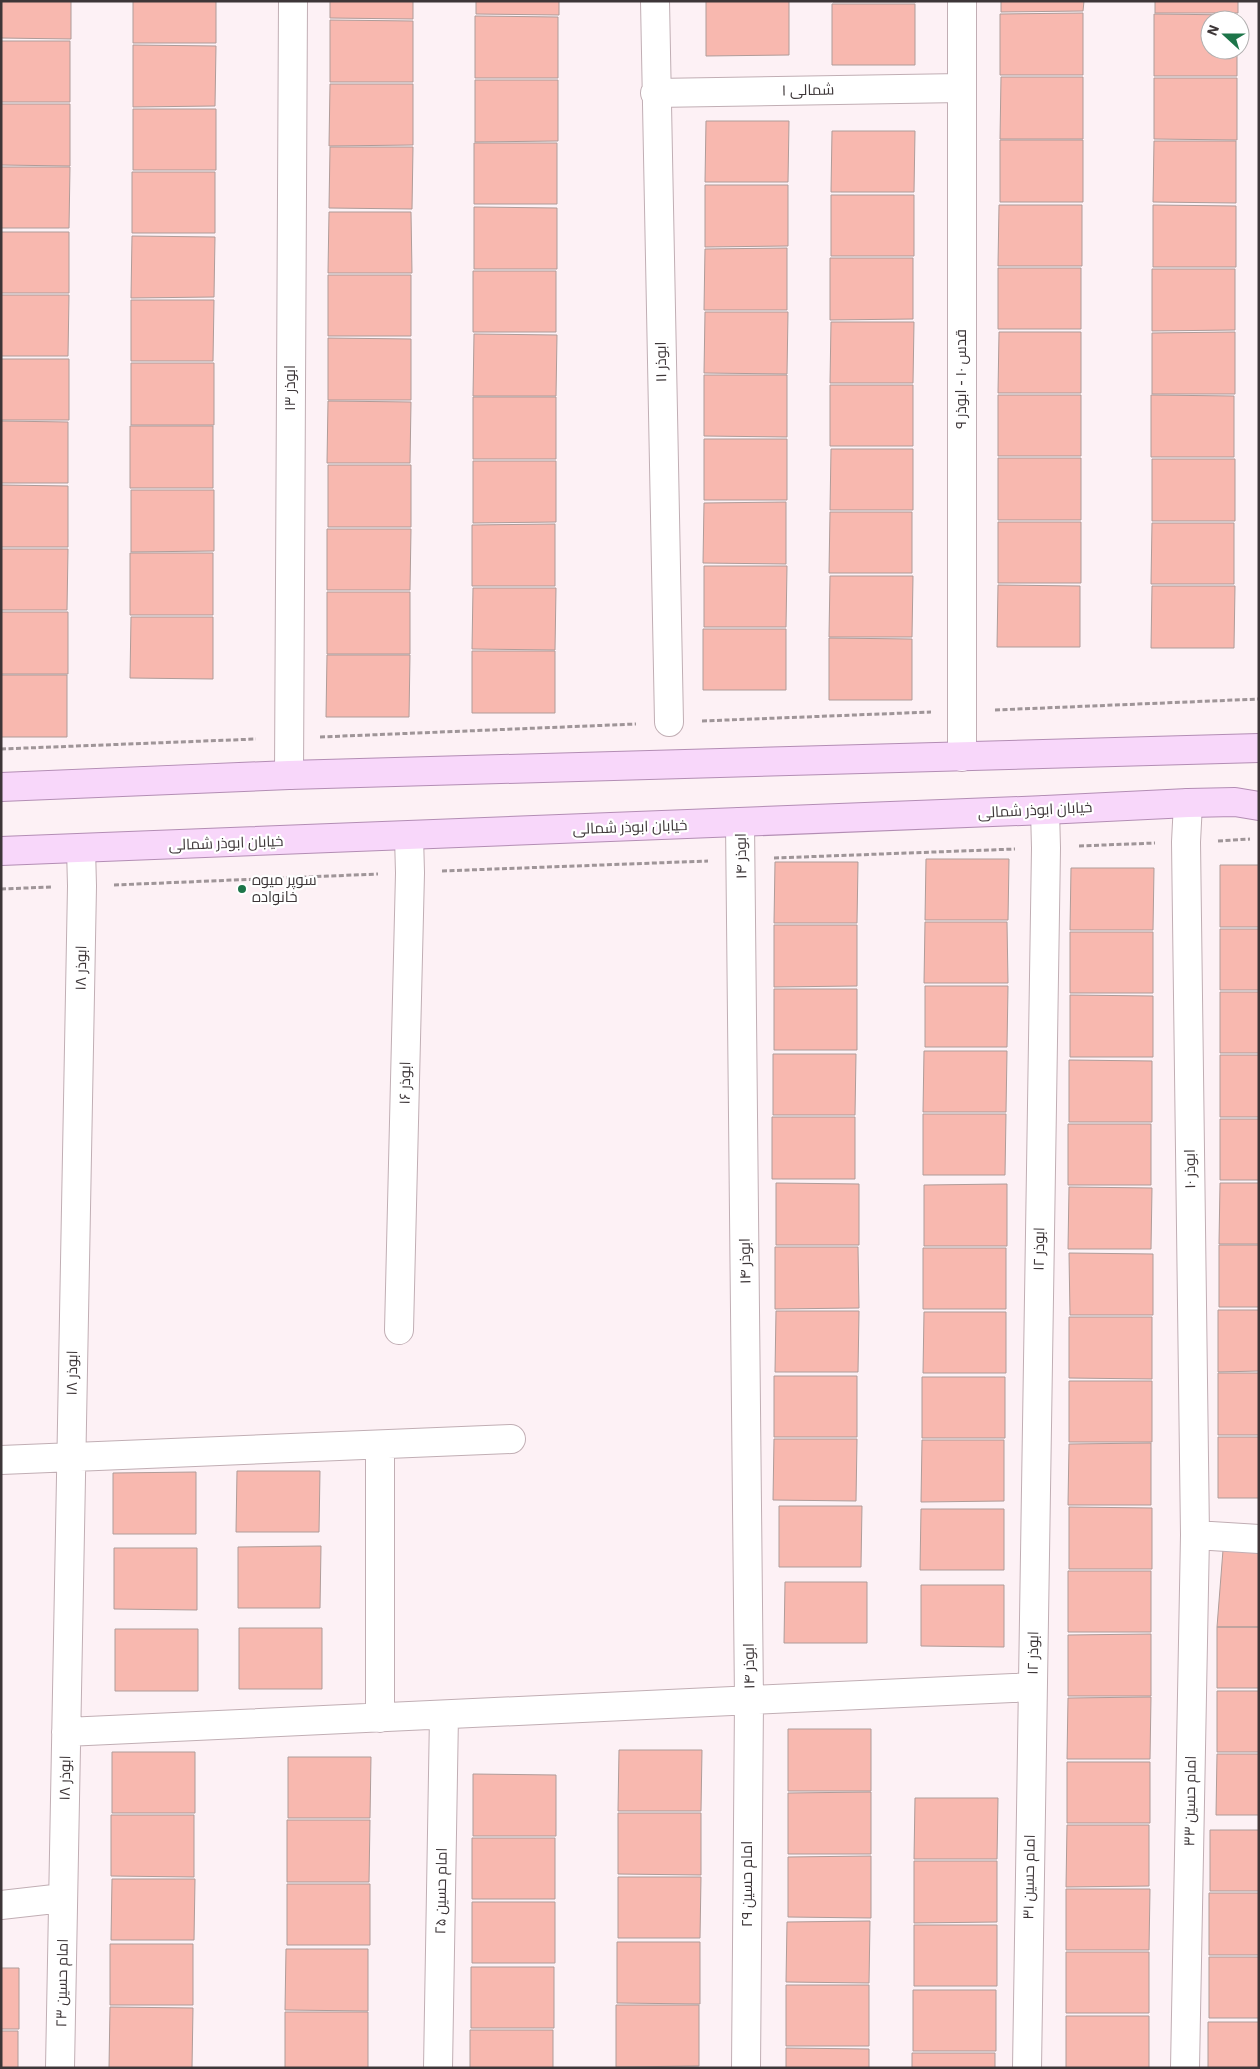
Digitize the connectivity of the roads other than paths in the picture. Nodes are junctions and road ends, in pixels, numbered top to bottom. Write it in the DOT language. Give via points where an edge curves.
graph roads {
  1 [pos="293,1"];
  2 [pos="655,1"];
  3 [pos="962,1"];
  4 [pos="961,88"];
  5 [pos="655,93"];
  6 [pos="669,722"];
  7 [pos="1259,748"];
  8 [pos="962,757"];
  9 [pos="289,775"];
  10 [pos="1,787"];
  11 [pos="1188,802"];
  12 [pos="1251,802"];
  13 [pos="1045,810"];
  14 [pos="740,822"];
  15 [pos="409,836"];
  16 [pos="81,848"];
  17 [pos="1,851"];
  18 [pos="399,1330"];
  19 [pos="511,1439"];
  20 [pos="380,1445"];
  21 [pos="71,1457"];
  22 [pos="1,1460"];
  23 [pos="1195,1535"];
  24 [pos="1259,1539"];
  25 [pos="1032,1687"];
  26 [pos="749,1701"];
  27 [pos="444,1715"];
  28 [pos="380,1718"];
  29 [pos="66,1732"];
  30 [pos="63,1898"];
  31 [pos="1,1905"];
  32 [pos="60,2068"];
  33 [pos="438,2068"];
  34 [pos="746,2068"];
  35 [pos="1027,2068"];
  36 [pos="1185,2068"];
  1 -- 9 [label="street, ابوذر ۱۳"];
  2 -- 5 [label="street, ابوذر ۱۱"];
  3 -- 4 [label="street, قدس ۱۰ - ابوذر ۹"];
  4 -- 5 [label="street, شمالی ۱"];
  4 -- 8 [label="street, قدس ۱۰ - ابوذر ۹"];
  5 -- 6 [label="street, ابوذر ۱۱"];
  7 -- 8 [label="main road"];
  8 -- 9 [label="main road"];
  9 -- 10 [label="main road"];
  11 -- 12 [label="main road, خیابان ابوذر شمالی"];
  11 -- 13 [label="main road, خیابان ابوذر شمالی"];
  11 -- 23 [label="street, ابوذر ۱۰"];
  13 -- 14 [label="main road, خیابان ابوذر شمالی"];
  13 -- 25 [label="street, ابوذر ۱۲"];
  14 -- 15 [label="main road, خیابان ابوذر شمالی"];
  14 -- 26 [label="street, ابوذر ۱۴"];
  15 -- 16 [label="main road, خیابان ابوذر شمالی"];
  15 -- 18 [label="street, ابوذر ۱۶"];
  16 -- 17 [label="main road, خیابان ابوذر شمالی"];
  16 -- 21 [label="street, ابوذر ۱۸"];
  19 -- 20 [label="street"];
  20 -- 21 [label="street"];
  20 -- 28 [label="street"];
  21 -- 22 [label="street"];
  21 -- 29 [label="street, ابوذر ۱۸"];
  23 -- 24 [label="street"];
  23 -- 36 [label="street, امام حسین ۳۳"];
  25 -- 26 [label="street"];
  25 -- 35 [label="street, امام حسین ۳۱"];
  26 -- 27 [label="street"];
  26 -- 34 [label="street, امام حسین ۲۹"];
  27 -- 28 [label="street"];
  27 -- 33 [label="street, امام حسین ۲۵"];
  28 -- 29 [label="street"];
  29 -- 30 [label="street, ابوذر ۱۸"];
  30 -- 31 [label="street"];
  30 -- 32 [label="street, امام حسین ۲۳"];
}
